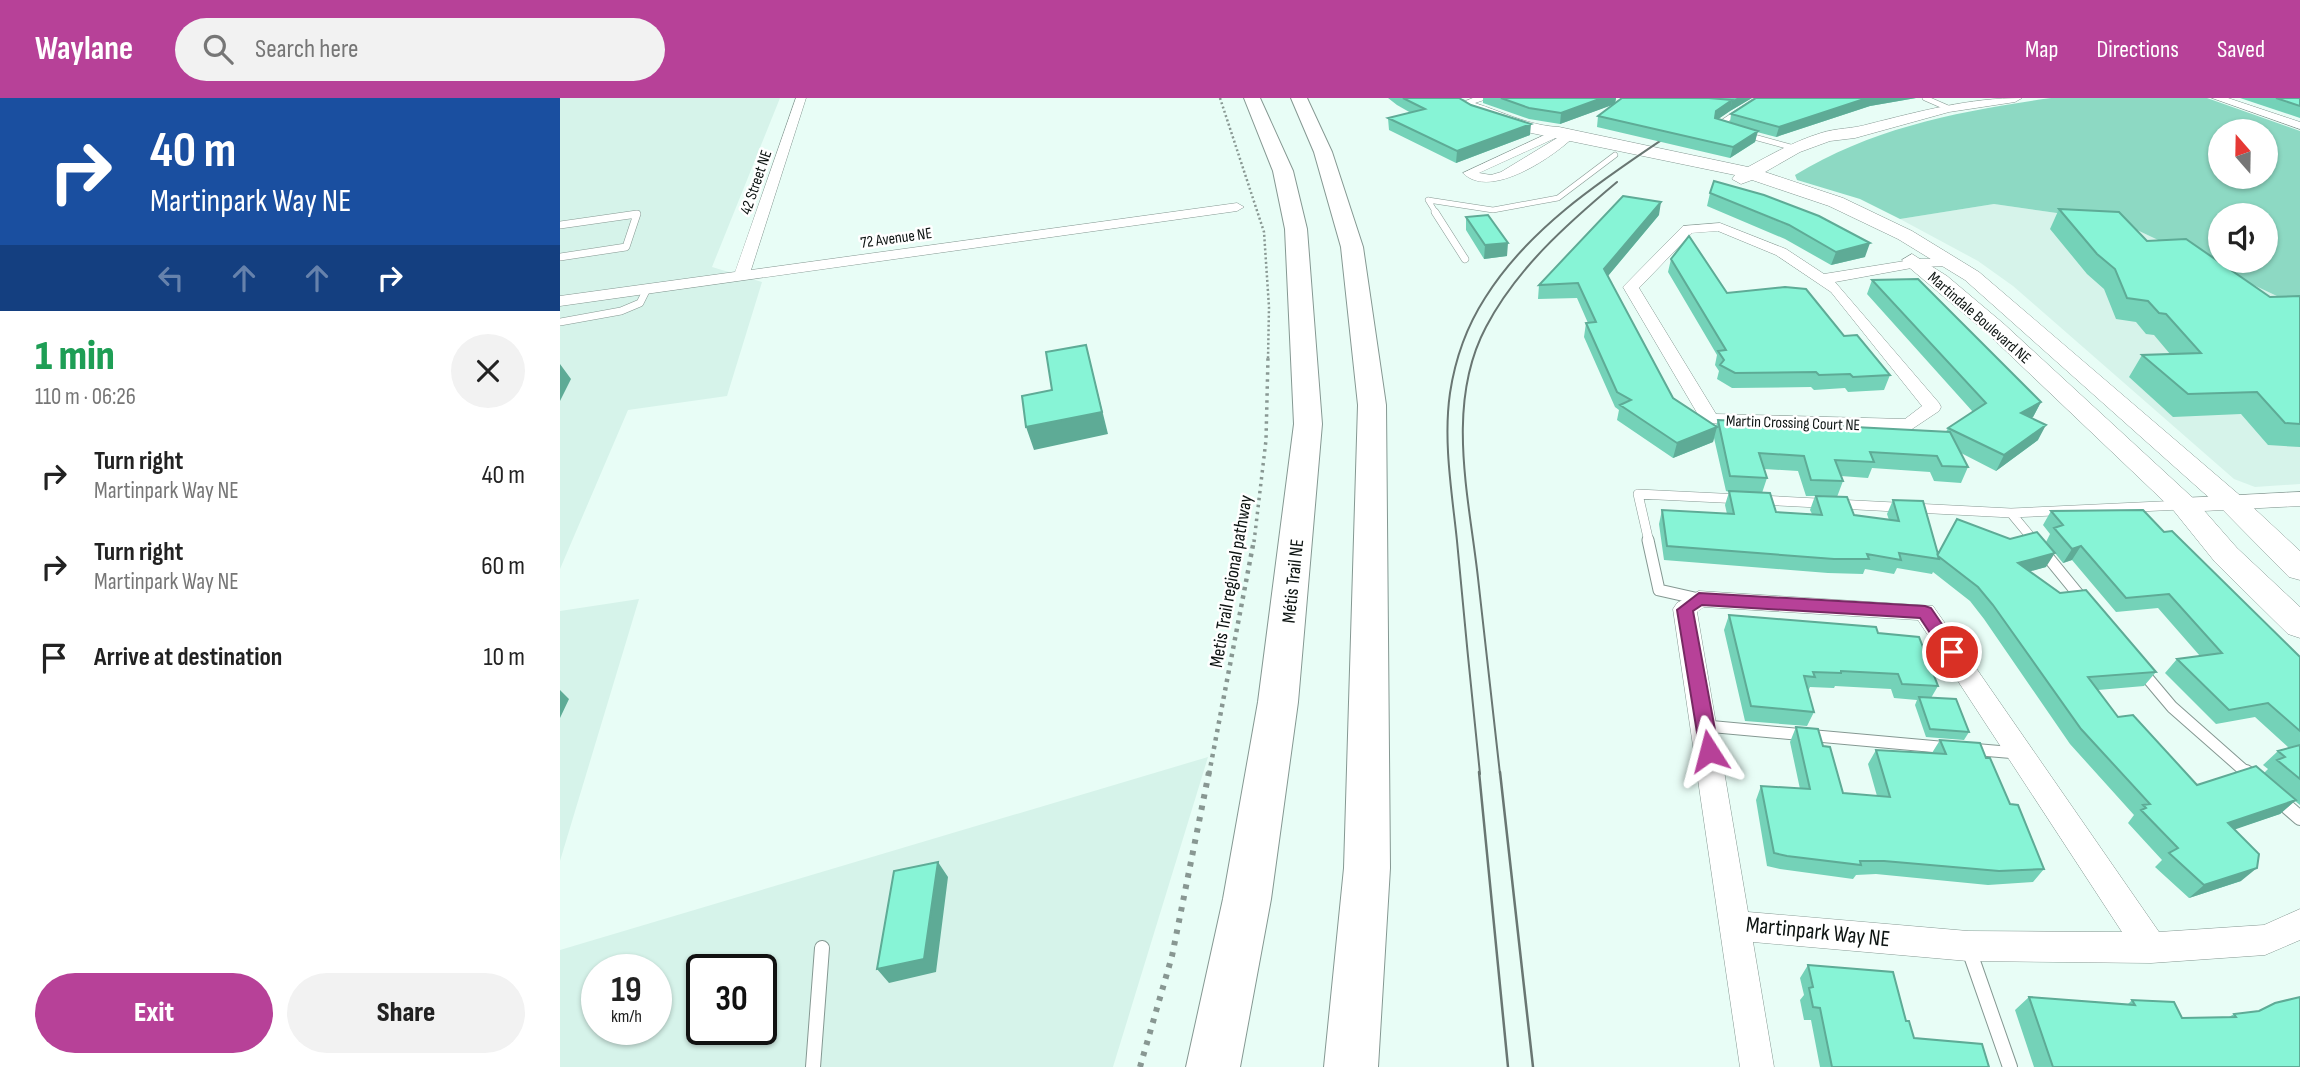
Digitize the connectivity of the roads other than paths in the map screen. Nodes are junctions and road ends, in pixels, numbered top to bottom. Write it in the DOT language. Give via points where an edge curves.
graph roads {
  1 [pos="801,98"];
  2 [pos="1252,98"];
  3 [pos="1298,98"];
  4 [pos="1485,98"];
  5 [pos="1759,98"];
  6 [pos="1925,98"];
  7 [pos="2015,98"];
  8 [pos="2217,98"];
  9 [pos="1458,101"];
  10 [pos="1948,108"];
  11 [pos="2300,126"];
  12 [pos="1728,130"];
  13 [pos="1740,133"];
  14 [pos="1855,133"];
  15 [pos="1555,136"];
  16 [pos="1794,148"];
  17 [pos="1615,155"];
  18 [pos="1752,180"];
  19 [pos="1237,207"];
  20 [pos="560,225"];
  21 [pos="560,257"];
  22 [pos="1465,260"];
  23 [pos="1934,266"];
  24 [pos="741,276"];
  25 [pos="1830,284"];
  26 [pos="647,289"];
  27 [pos="560,302"];
  28 [pos="560,322"];
  29 [pos="2300,499"];
  30 [pos="2233,504"];
  31 [pos="2184,505"];
  32 [pos="2011,513"];
  33 [pos="2300,569"];
  34 [pos="1699,599"];
  35 [pos="2091,610"];
  36 [pos="2300,626"];
  37 [pos="2136,664"];
  38 [pos="1706,726"];
  39 [pos="2021,754"];
  40 [pos="2260,784"];
  41 [pos="2270,793"];
  42 [pos="2300,818"];
  43 [pos="2300,924"];
  44 [pos="1736,926"];
  45 [pos="1968,946"];
  46 [pos="2151,947"];
  47 [pos="822,948"];
  48 [pos="813,1067"];
  49 [pos="1213,1067"];
  50 [pos="1351,1067"];
  51 [pos="1757,1067"];
  52 [pos="2010,1067"];
  1 -- 24 [label="street, 42 Street NE"];
  2 -- 49 [label="main road, Métis Trail NE" via="1283,171 1296,229 1308,424 1276,715 1247,899"];
  3 -- 50 [label="main road" via="1324,152 1352,247 1372,405 1367,869"];
  4 -- 9 [label="street"];
  5 -- 12 [label="lane" via="1717,126"];
  6 -- 10 [label="lane"];
  7 -- 10 [label="street"];
  8 -- 11 [label="street"];
  9 -- 15 [label="street, Martindale Boulevard NE"];
  10 -- 14 [label="street"];
  13 -- 16 [label="lane"];
  14 -- 16 [label="street" via="1827,136"];
  14 -- 18 [label="street"];
  15 -- 15 [label="street" via="1469,173 1483,180 1504,177"];
  15 -- 17 [label="street, Martindale Boulevard NE"];
  15 -- 18 [label="street, Martindale Boulevard NE"];
  16 -- 18 [label="street"];
  17 -- 18 [label="street, Martindale Boulevard NE"];
  17 -- 22 [label="lane" via="1559,198 1493,210 1428,200"];
  18 -- 23 [label="street, Martindale Boulevard NE"];
  18 -- 23 [label="street, Martindale Boulevard NE" via="1866,215"];
  19 -- 24 [label="street, 72 Avenue NE"];
  20 -- 21 [label="lane" via="637,214 626,247"];
  23 -- 25 [label="street"];
  23 -- 30 [label="street, Martindale Boulevard NE" via="2022,318"];
  23 -- 31 [label="street, Martindale Boulevard NE"];
  24 -- 26 [label="street, 72 Avenue NE"];
  25 -- 25 [label="street, Martin Crossing Court NE" via="1781,252 1720,227 1688,229 1631,286 1710,419 1909,425 1932,407"];
  26 -- 27 [label="street, 72 Avenue NE"];
  26 -- 28 [label="lane" via="640,303 621,311"];
  29 -- 30 [label="street"];
  30 -- 31 [label="street"];
  30 -- 33 [label="street, Martindale Boulevard NE"];
  31 -- 32 [label="lane"];
  31 -- 36 [label="street, Martindale Boulevard NE" via="2226,555"];
  32 -- 34 [label="lane" via="1638,494 1660,590"];
  32 -- 35 [label="lane"];
  34 -- 38 [label="street, Martinpark Way NE" via="1685,610"];
  34 -- 39 [label="street" via="1925,612"];
  37 -- 40 [label="lane" via="2172,707"];
  38 -- 39 [label="lane"];
  38 -- 44 [label="street, Martinpark Way NE"];
  39 -- 46 [label="street"];
  41 -- 42 [label="lane"];
  43 -- 46 [label="street, Martinpark Way NE" via="2265,940"];
  44 -- 45 [label="street, Martinpark Way NE"];
  44 -- 51 [label="street"];
  45 -- 46 [label="street, Martinpark Way NE"];
  45 -- 52 [label="lane"];
  47 -- 48 [label="lane"];
}
